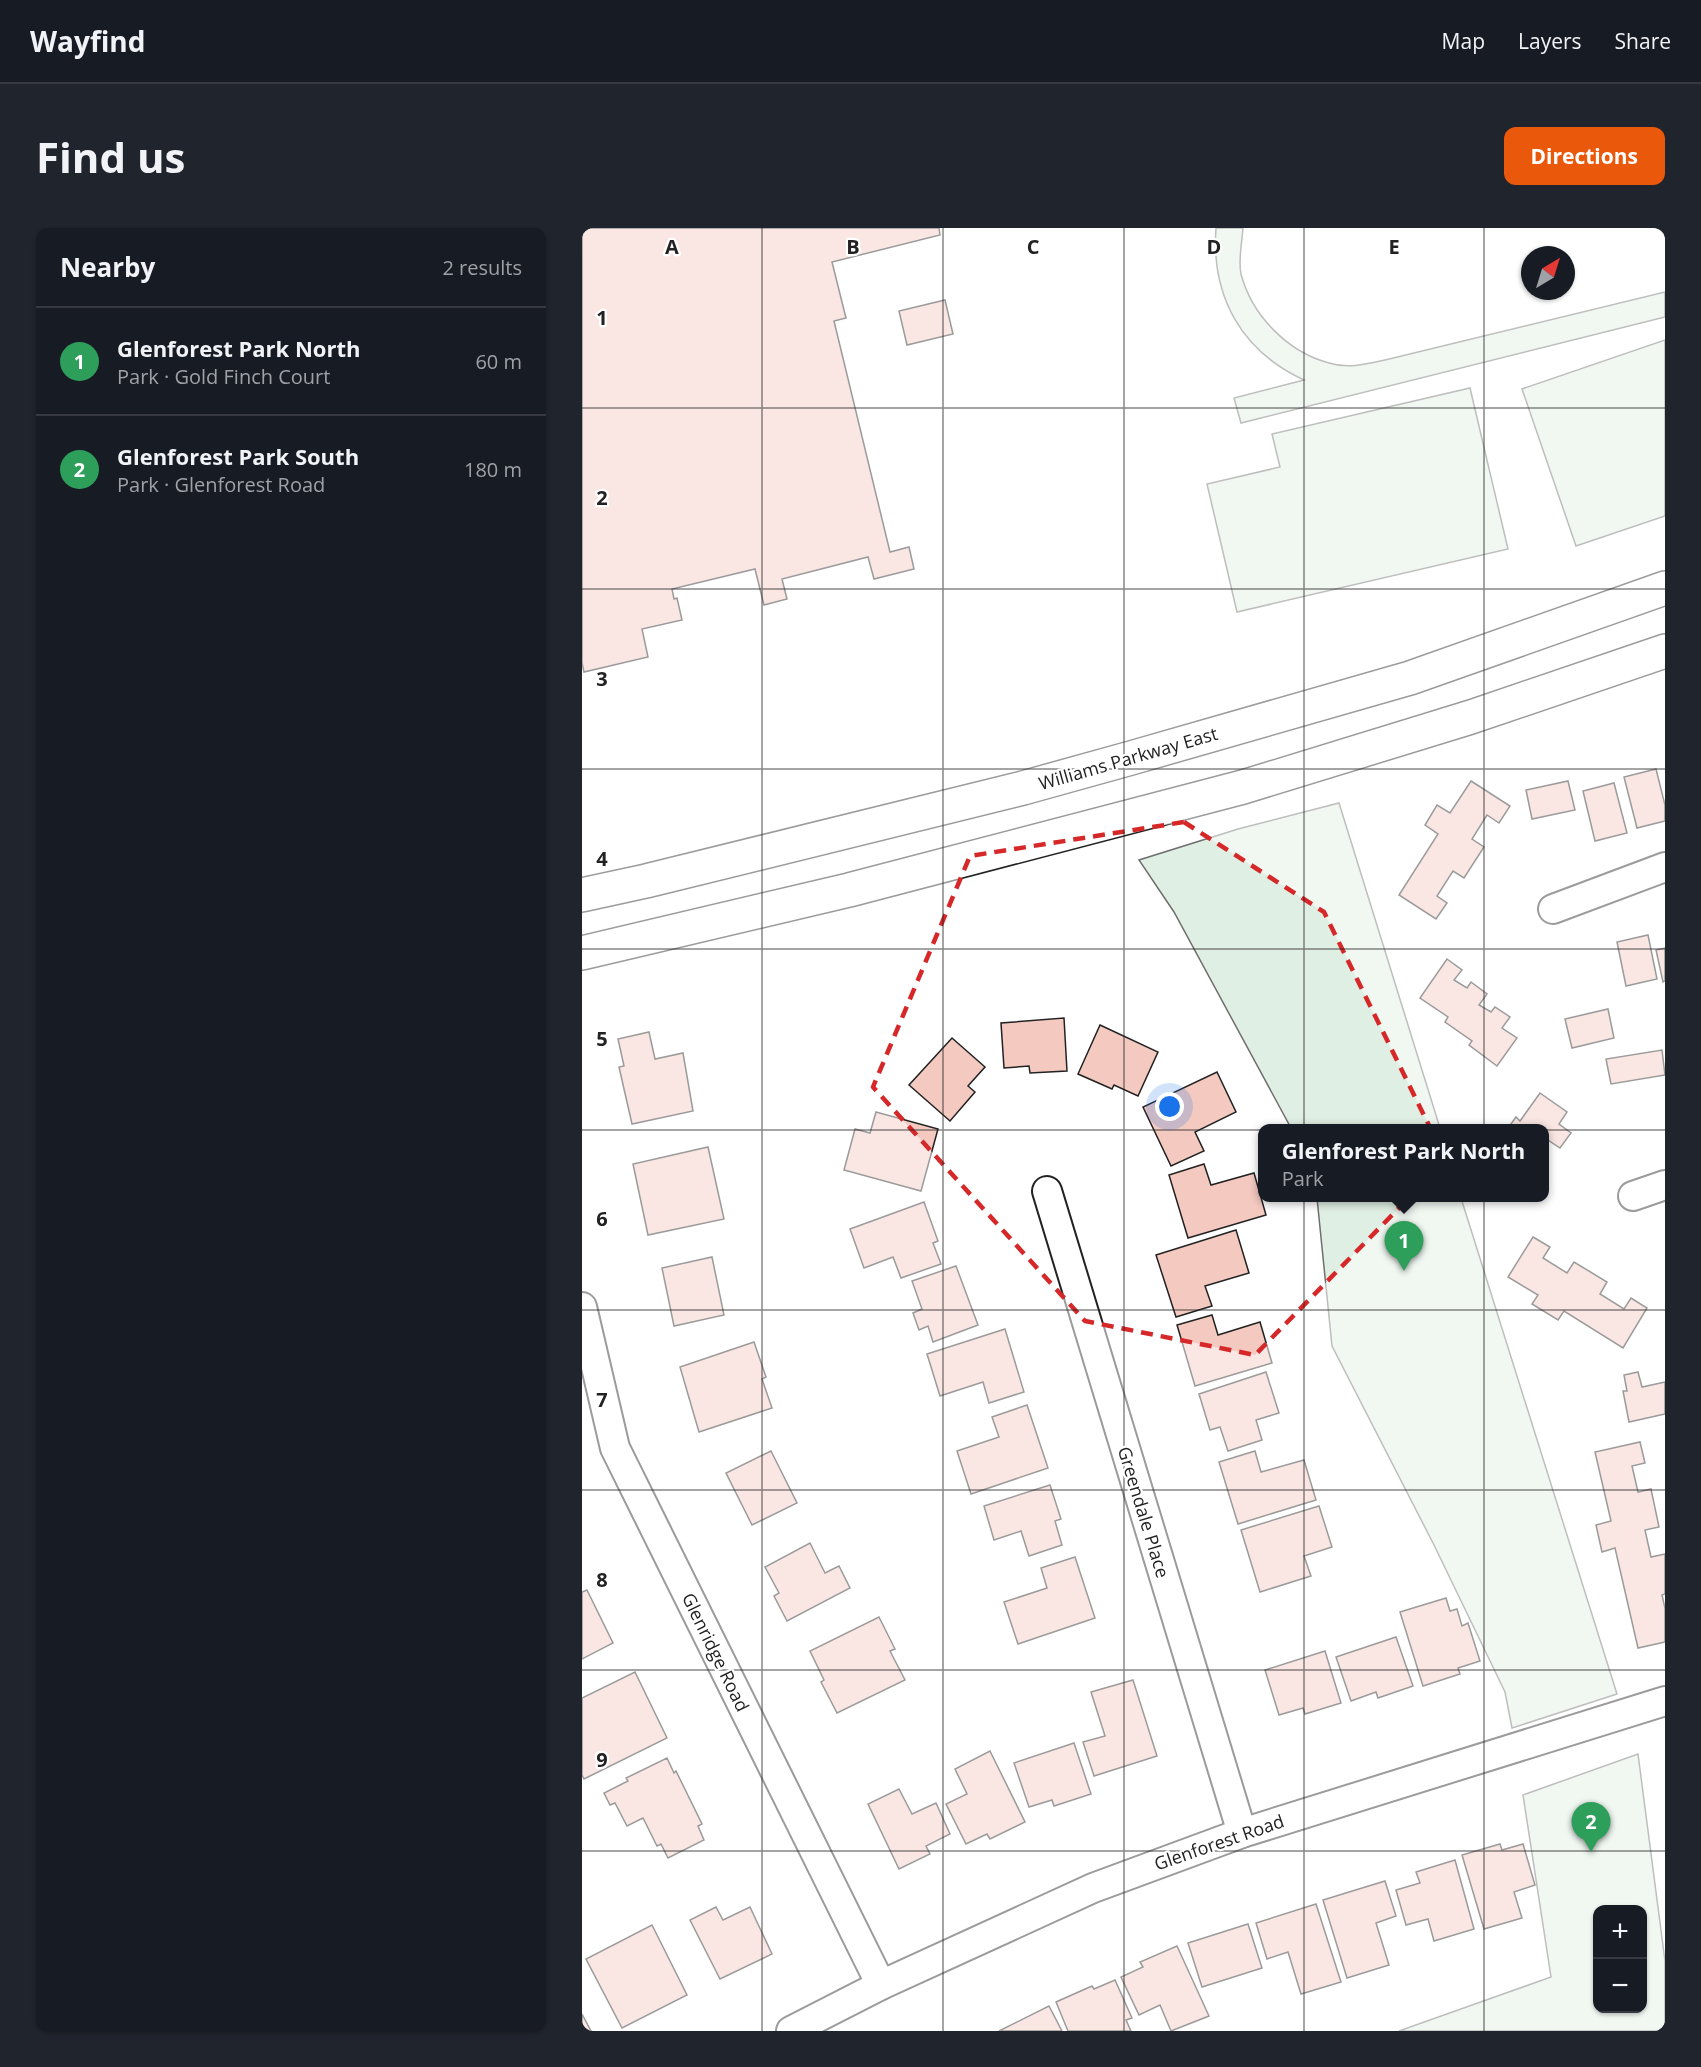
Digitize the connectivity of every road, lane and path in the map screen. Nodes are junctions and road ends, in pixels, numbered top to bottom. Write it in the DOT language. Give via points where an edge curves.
graph roads {
  1 [pos="1665,588"];
  2 [pos="1665,651"];
  3 [pos="1665,867"];
  4 [pos="582,895"];
  5 [pos="1553,909"];
  6 [pos="582,953"];
  7 [pos="1665,1185"];
  8 [pos="1047,1191"];
  9 [pos="1633,1196"];
  10 [pos="582,1307"];
  11 [pos="1665,1701"];
  12 [pos="1242,1833"];
  13 [pos="881,1985"];
  14 [pos="791,2031"];
  1 -- 4 [label="main road, Williams Parkway East" via="1410,678 1131,758"];
  2 -- 6 [label="main road" via="1471,717 1243,787 849,890"];
  3 -- 5 [label="street"];
  7 -- 9 [label="street"];
  8 -- 12 [label="street, Greendale Place"];
  10 -- 13 [label="street, Glenridge Road" via="615,1448"];
  11 -- 12 [label="street, Glenforest Road"];
  12 -- 13 [label="street, Glenforest Road" via="1093,1888"];
  13 -- 14 [label="street, Glenforest Road"];
}
